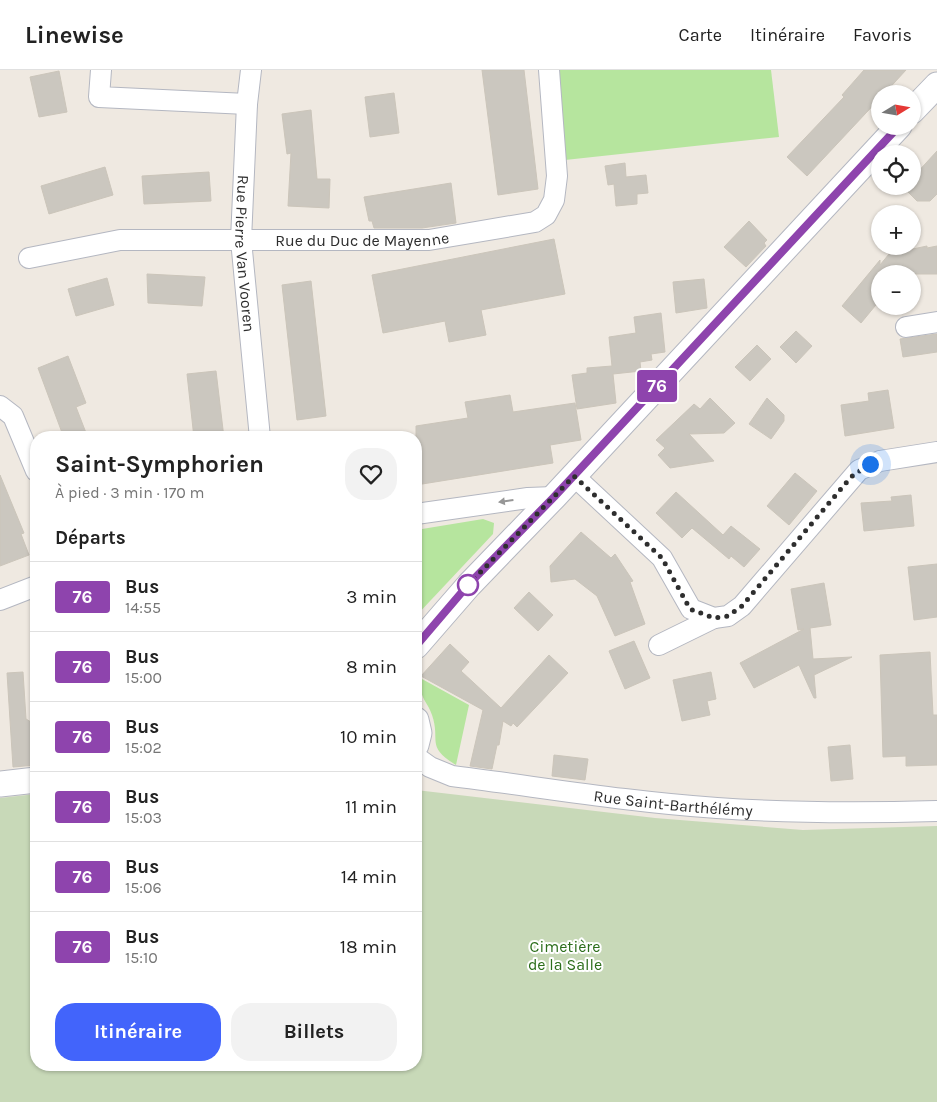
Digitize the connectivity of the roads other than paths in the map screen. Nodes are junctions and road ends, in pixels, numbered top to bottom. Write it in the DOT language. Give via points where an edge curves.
graph roads {
  1 [pos="101,70"];
  2 [pos="250,70"];
  3 [pos="549,70"];
  4 [pos="937,85"];
  5 [pos="921,102"];
  6 [pos="247,104"];
  7 [pos="891,135"];
  8 [pos="241,240"];
  9 [pos="29,258"];
  10 [pos="937,322"];
  11 [pos="906,327"];
  12 [pos="0,406"];
  13 [pos="259,431"];
  14 [pos="937,452"];
  15 [pos="30,457"];
  16 [pos="574,476"];
  17 [pos="554,497"];
  18 [pos="422,513"];
  19 [pos="30,588"];
  20 [pos="0,600"];
  21 [pos="714,618"];
  22 [pos="422,639"];
  23 [pos="659,645"];
  24 [pos="422,761"];
  25 [pos="30,781"];
  26 [pos="0,784"];
  27 [pos="937,810"];
  1 -- 6 [label="street" via="99,98"];
  2 -- 6 [label="street, Rue Pierre Van Vooren"];
  3 -- 8 [label="street, Rue du Duc de Mayenne" via="555,192 546,215 535,222 428,240"];
  4 -- 5 [label="street"];
  6 -- 8 [label="street, Rue Pierre Van Vooren"];
  7 -- 16 [label="street"];
  8 -- 9 [label="street, Rue du Duc de Mayenne" via="120,240"];
  8 -- 13 [label="street, Rue Pierre Van Vooren"];
  10 -- 11 [label="street"];
  12 -- 15 [label="street" via="13,416"];
  14 -- 21 [label="street" via="880,461 860,470 742,606 728,616"];
  16 -- 17 [label="street"];
  16 -- 21 [label="street" via="662,558 690,609"];
  17 -- 18 [label="street, one-way"];
  17 -- 22 [label="street" via="468,585"];
  19 -- 20 [label="street"];
  21 -- 23 [label="street"];
  24 -- 27 [label="street, Rue Saint-Barthélémy" via="452,776 717,808"];
  25 -- 26 [label="street"];
}
